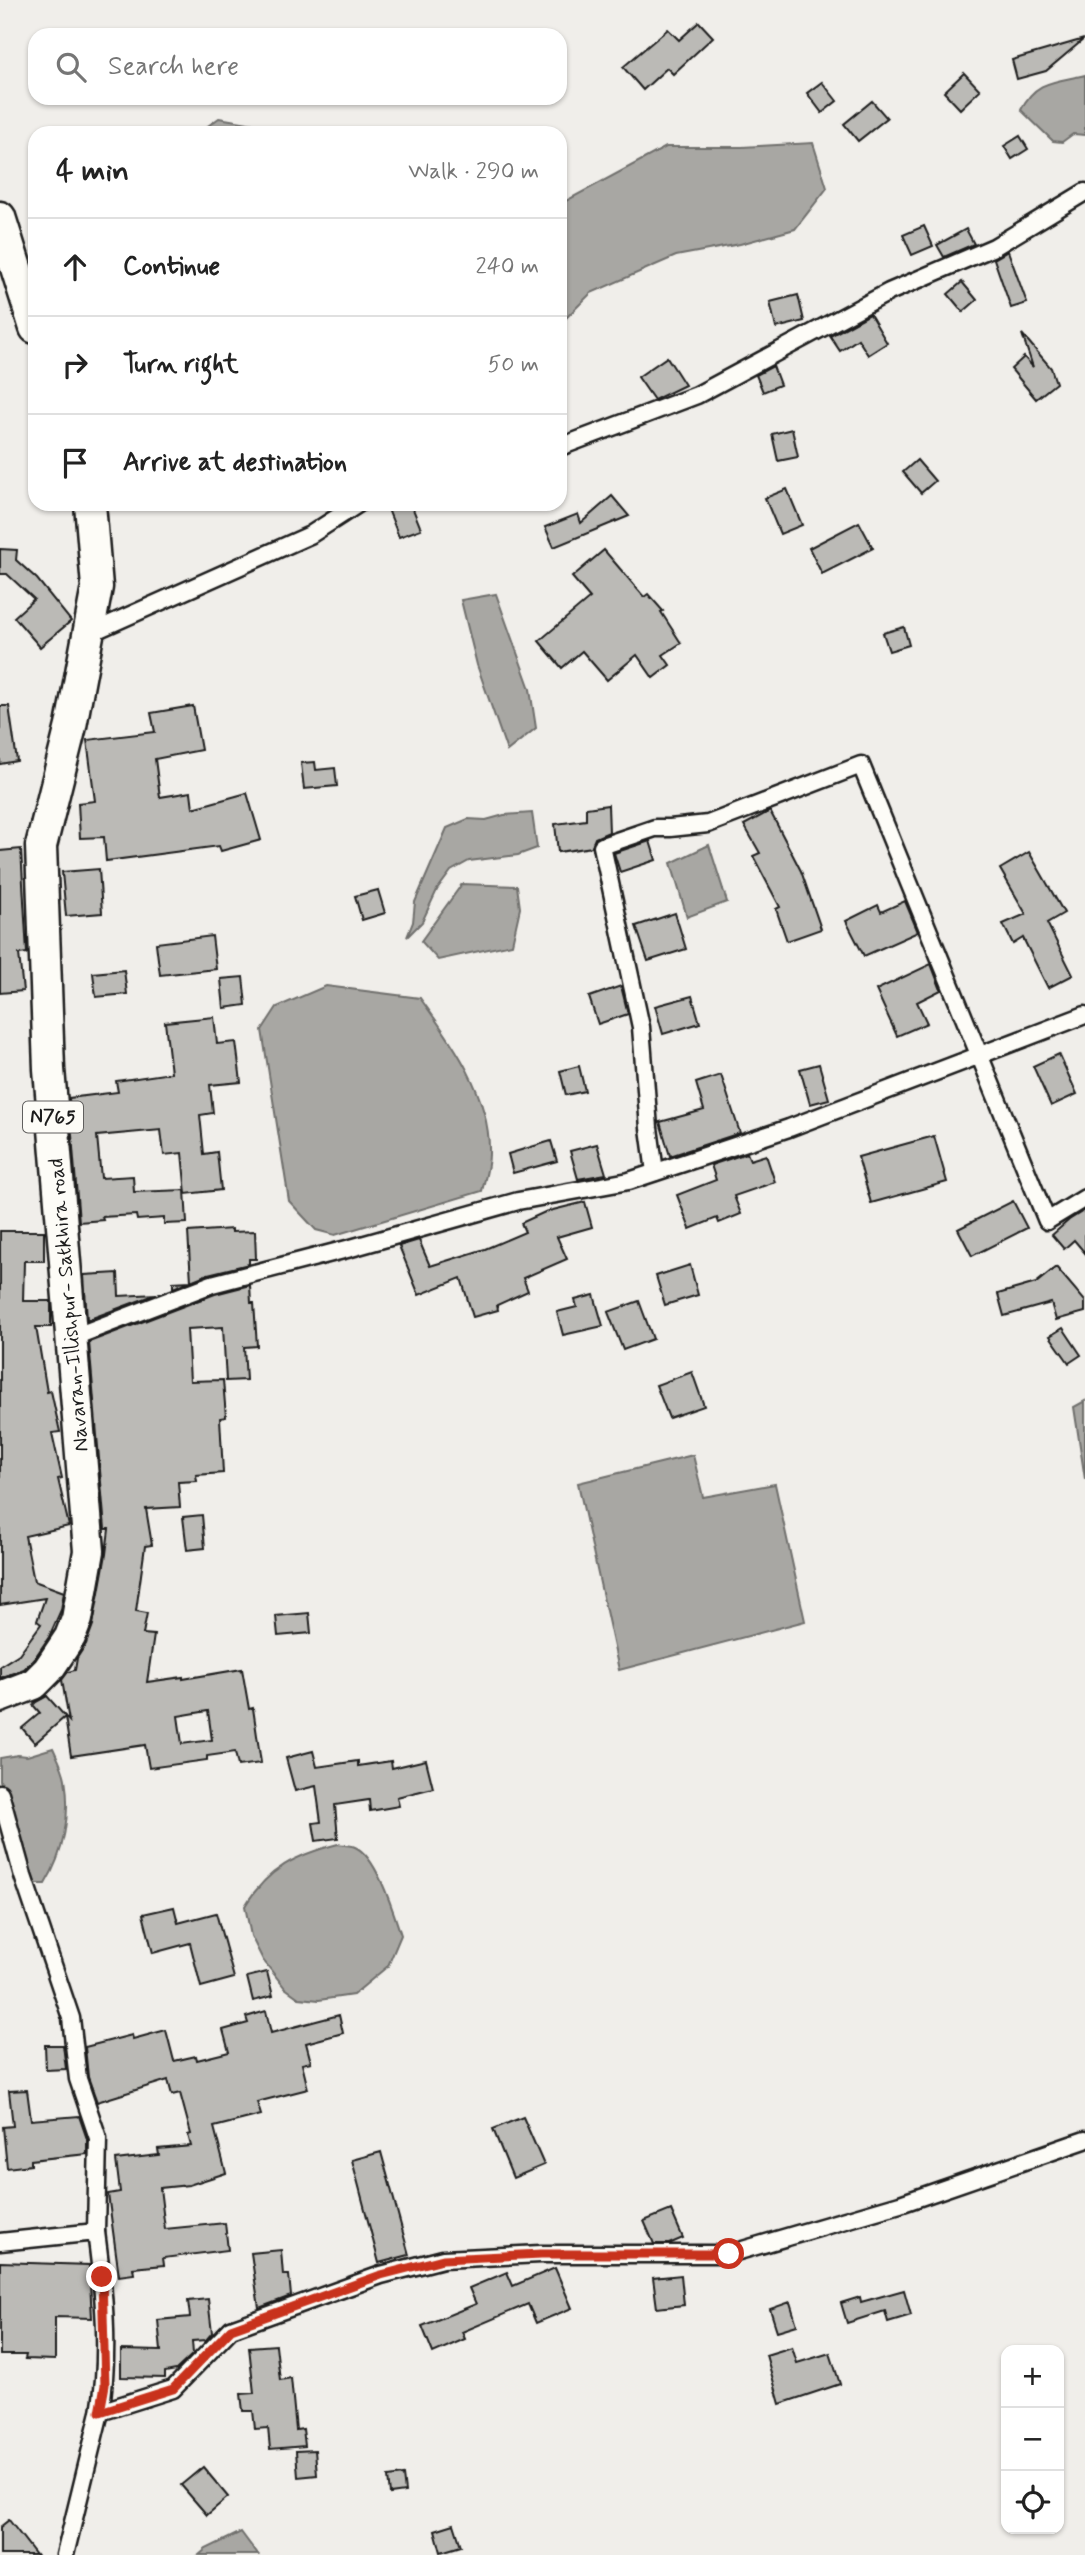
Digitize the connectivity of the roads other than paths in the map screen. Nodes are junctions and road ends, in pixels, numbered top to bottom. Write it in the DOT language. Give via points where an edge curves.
graph roads {
  1 [pos="1085,192"];
  2 [pos="0,217"];
  3 [pos="28,306"];
  4 [pos="567,444"];
  5 [pos="91,511"];
  6 [pos="347,511"];
  7 [pos="88,634"];
  8 [pos="1085,1015"];
  9 [pos="981,1056"];
  10 [pos="655,1172"];
  11 [pos="1085,1199"];
  12 [pos="71,1338"];
  13 [pos="0,1697"];
  14 [pos="0,1793"];
  15 [pos="1085,2140"];
  16 [pos="96,2232"];
  17 [pos="0,2242"];
  18 [pos="100,2412"];
  19 [pos="65,2555"];
  1 -- 4 [label="street" via="994,247 889,292 697,395"];
  2 -- 3 [label="highway"];
  5 -- 7 [label="highway, Navaran-Illishpur- Satkhira road / N765" via="97,587"];
  6 -- 7 [label="street" via="310,535"];
  7 -- 12 [label="highway, Navaran-Illishpur- Satkhira road / N765" via="41,846 49,1069"];
  8 -- 9 [label="street"];
  9 -- 10 [label="street"];
  9 -- 10 [label="street" via="861,765 708,824 655,828 602,846 641,1027"];
  9 -- 11 [label="street" via="1047,1221"];
  10 -- 12 [label="street" via="518,1201 212,1284"];
  12 -- 13 [label="highway, Navaran-Illishpur- Satkhira road / N765" via="89,1551 76,1619 48,1670 34,1684"];
  14 -- 16 [label="street" via="71,2018 78,2079 98,2138"];
  15 -- 18 [label="street" via="900,2204 729,2254 443,2259 381,2275 231,2329 173,2389"];
  16 -- 17 [label="street"];
  16 -- 18 [label="street" via="105,2385"];
  18 -- 19 [label="street"];
}
